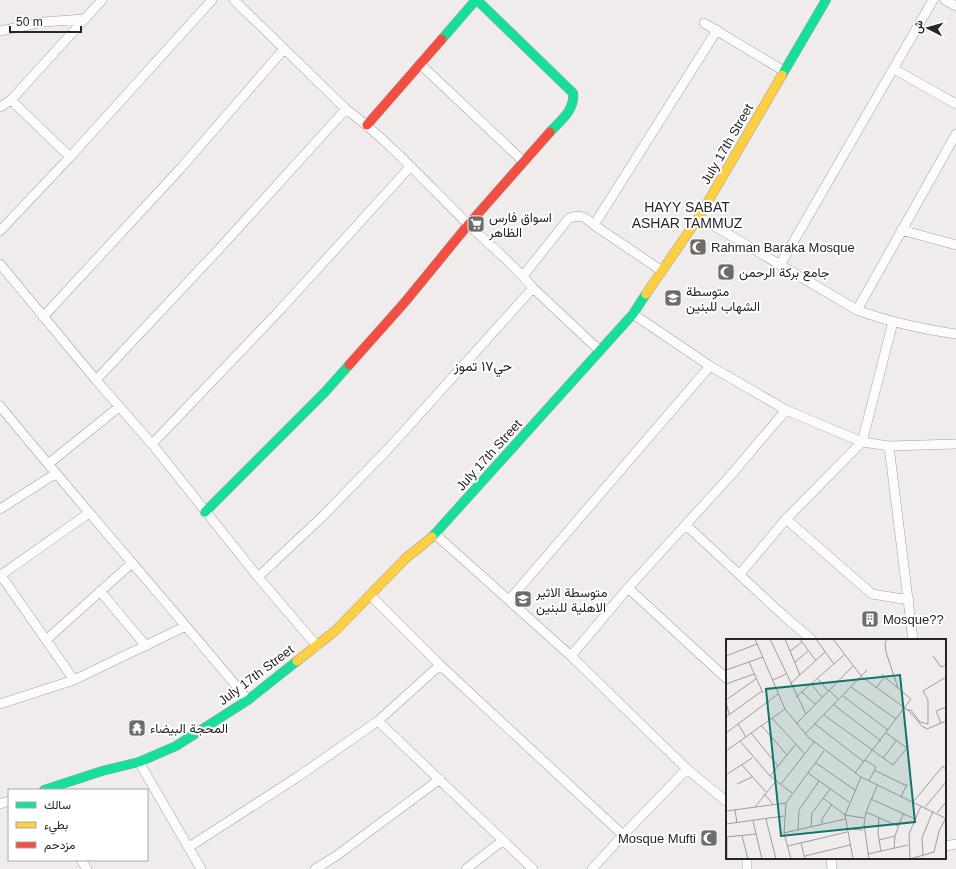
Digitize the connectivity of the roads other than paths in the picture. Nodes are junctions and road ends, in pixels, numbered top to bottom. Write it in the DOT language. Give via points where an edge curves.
graph roads {
  1 [pos="102,0"];
  2 [pos="212,0"];
  3 [pos="234,0"];
  4 [pos="826,0"];
  5 [pos="932,0"];
  6 [pos="945,0"];
  7 [pos="956,6"];
  8 [pos="84,19"];
  9 [pos="704,23"];
  10 [pos="717,30"];
  11 [pos="0,31"];
  12 [pos="284,49"];
  13 [pos="420,64"];
  14 [pos="894,69"];
  15 [pos="784,71"];
  16 [pos="10,100"];
  17 [pos="956,104"];
  18 [pos="0,107"];
  19 [pos="346,109"];
  20 [pos="367,125"];
  21 [pos="956,134"];
  22 [pos="70,157"];
  23 [pos="524,162"];
  24 [pos="410,166"];
  25 [pos="699,218"];
  26 [pos="468,225"];
  27 [pos="594,225"];
  28 [pos="901,230"];
  29 [pos="0,231"];
  30 [pos="956,246"];
  31 [pos="0,264"];
  32 [pos="780,265"];
  33 [pos="662,271"];
  34 [pos="523,276"];
  35 [pos="533,288"];
  36 [pos="857,310"];
  37 [pos="633,314"];
  38 [pos="43,317"];
  39 [pos="893,322"];
  40 [pos="956,334"];
  41 [pos="600,351"];
  42 [pos="710,366"];
  43 [pos="96,380"];
  44 [pos="0,406"];
  45 [pos="119,407"];
  46 [pos="786,410"];
  47 [pos="862,442"];
  48 [pos="152,444"];
  49 [pos="956,444"];
  50 [pos="889,446"];
  51 [pos="48,464"];
  52 [pos="55,474"];
  53 [pos="0,509"];
  54 [pos="205,512"];
  55 [pos="89,513"];
  56 [pos="786,519"];
  57 [pos="686,524"];
  58 [pos="435,534"];
  59 [pos="132,563"];
  60 [pos="740,574"];
  61 [pos="0,575"];
  62 [pos="258,577"];
  63 [pos="628,588"];
  64 [pos="100,591"];
  65 [pos="370,595"];
  66 [pos="509,600"];
  67 [pos="909,600"];
  68 [pos="186,626"];
  69 [pos="811,639"];
  70 [pos="913,639"];
  71 [pos="46,640"];
  72 [pos="146,646"];
  73 [pos="317,646"];
  74 [pos="570,656"];
  75 [pos="440,665"];
  76 [pos="726,678"];
  77 [pos="74,680"];
  78 [pos="248,700"];
  79 [pos="0,704"];
  80 [pos="378,721"];
  81 [pos="139,762"];
  82 [pos="687,769"];
  83 [pos="440,779"];
  84 [pos="47,789"];
  85 [pos="726,801"];
  86 [pos="623,834"];
  87 [pos="502,841"];
  88 [pos="956,844"];
  89 [pos="946,846"];
  90 [pos="189,847"];
  91 [pos="831,859"];
  92 [pos="596,868"];
  93 [pos="201,869"];
  94 [pos="315,869"];
  95 [pos="466,869"];
  96 [pos="533,869"];
  97 [pos="832,869"];
  1 -- 8 [label="street"];
  2 -- 22 [label="street"];
  3 -- 12 [label="street"];
  4 -- 15 [label="street, July 17th Street"];
  5 -- 14 [label="street"];
  6 -- 7 [label="street"];
  8 -- 11 [label="street" via="43,22"];
  8 -- 16 [label="street"];
  9 -- 10 [label="street"];
  10 -- 15 [label="street"];
  10 -- 27 [label="street"];
  12 -- 19 [label="street"];
  12 -- 38 [label="street" via="180,169"];
  13 -- 20 [label="street"];
  13 -- 23 [label="street"];
  13 -- 23 [label="street" via="474,2 479,2 573,93 571,109"];
  14 -- 17 [label="street"];
  14 -- 32 [label="street"];
  15 -- 25 [label="street, July 17th Street"];
  16 -- 18 [label="street"];
  16 -- 22 [label="street"];
  19 -- 20 [label="street"];
  19 -- 43 [label="street"];
  20 -- 24 [label="street"];
  21 -- 28 [label="street"];
  22 -- 29 [label="street"];
  23 -- 26 [label="street"];
  24 -- 26 [label="street"];
  24 -- 48 [label="street" via="281,309"];
  25 -- 32 [label="street"];
  25 -- 33 [label="street, July 17th Street"];
  26 -- 34 [label="street"];
  26 -- 54 [label="street" via="405,302 325,392"];
  27 -- 33 [label="street"];
  27 -- 34 [label="street" via="585,217 569,218"];
  28 -- 30 [label="street"];
  28 -- 36 [label="street"];
  31 -- 38 [label="street"];
  32 -- 36 [label="street"];
  33 -- 37 [label="street, July 17th Street"];
  34 -- 35 [label="street"];
  35 -- 41 [label="street"];
  35 -- 62 [label="street" via="389,448 323,516"];
  36 -- 39 [label="street"];
  37 -- 41 [label="street, July 17th Street"];
  37 -- 42 [label="street"];
  38 -- 43 [label="street"];
  39 -- 40 [label="street"];
  39 -- 47 [label="street"];
  41 -- 58 [label="street, July 17th Street"];
  42 -- 46 [label="street"];
  42 -- 66 [label="street"];
  43 -- 45 [label="street"];
  44 -- 51 [label="street"];
  45 -- 48 [label="street"];
  45 -- 51 [label="street"];
  46 -- 47 [label="street"];
  46 -- 57 [label="street"];
  47 -- 50 [label="street"];
  47 -- 56 [label="street"];
  48 -- 54 [label="street"];
  49 -- 50 [label="street"];
  50 -- 67 [label="street"];
  51 -- 52 [label="street"];
  52 -- 53 [label="street"];
  52 -- 55 [label="street"];
  54 -- 62 [label="street"];
  55 -- 59 [label="street"];
  55 -- 61 [label="street"];
  56 -- 60 [label="street"];
  56 -- 67 [label="street" via="872,594"];
  57 -- 60 [label="street"];
  57 -- 63 [label="street"];
  58 -- 65 [label="street, July 17th Street" via="406,558"];
  58 -- 66 [label="street"];
  59 -- 64 [label="street"];
  59 -- 68 [label="street"];
  60 -- 69 [label="street"];
  61 -- 71 [label="street"];
  62 -- 73 [label="street"];
  63 -- 74 [label="street"];
  63 -- 76 [label="street"];
  64 -- 71 [label="street"];
  64 -- 72 [label="street"];
  65 -- 73 [label="street, July 17th Street"];
  65 -- 75 [label="street"];
  66 -- 74 [label="street"];
  67 -- 70 [label="street"];
  68 -- 72 [label="street"];
  68 -- 78 [label="street"];
  71 -- 77 [label="street"];
  72 -- 77 [label="street"];
  73 -- 78 [label="street, July 17th Street"];
  74 -- 82 [label="street"];
  75 -- 80 [label="street"];
  75 -- 86 [label="street"];
  77 -- 79 [label="street"];
  78 -- 81 [label="street, July 17th Street" via="176,746"];
  80 -- 83 [label="street"];
  80 -- 90 [label="street"];
  81 -- 84 [label="street, July 17th Street"];
  81 -- 90 [label="street"];
  82 -- 85 [label="street"];
  82 -- 86 [label="street"];
  83 -- 87 [label="street"];
  83 -- 94 [label="street"];
  86 -- 92 [label="street"];
  87 -- 95 [label="street"];
  87 -- 96 [label="street"];
  88 -- 89 [label="street"];
  90 -- 93 [label="street"];
  91 -- 97 [label="street"];
}
